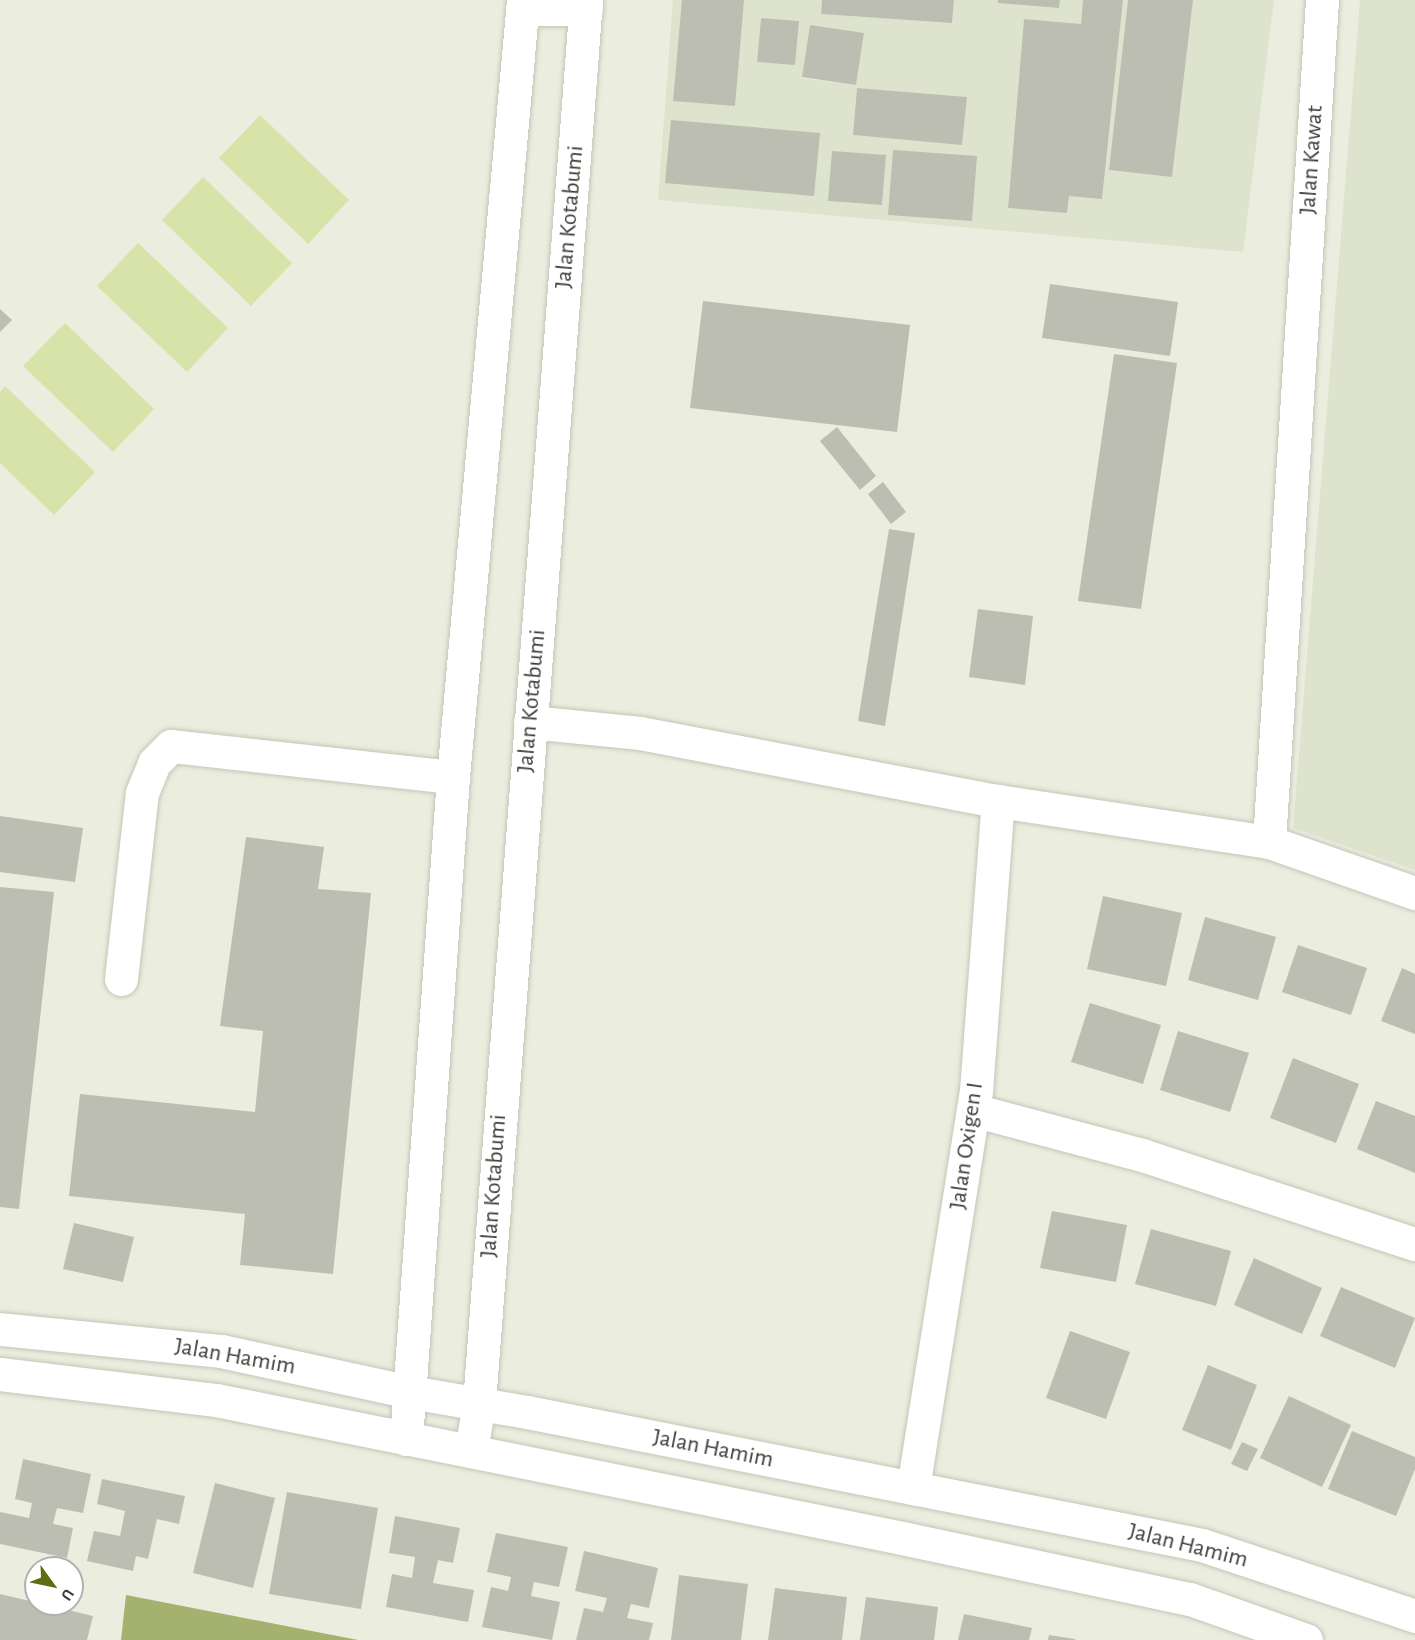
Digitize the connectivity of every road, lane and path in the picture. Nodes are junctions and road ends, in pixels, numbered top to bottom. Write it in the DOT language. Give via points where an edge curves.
graph roads {
  1 [pos="1322,0"];
  2 [pos="523,4"];
  3 [pos="586,5"];
  4 [pos="530,722"];
  5 [pos="453,777"];
  6 [pos="998,801"];
  7 [pos="1269,842"];
  8 [pos="1415,893"];
  9 [pos="121,979"];
  10 [pos="973,1110"];
  11 [pos="1415,1244"];
  12 [pos="0,1329"];
  13 [pos="0,1374"];
  14 [pos="410,1392"];
  15 [pos="479,1403"];
  16 [pos="405,1439"];
  17 [pos="471,1451"];
  18 [pos="913,1488"];
  19 [pos="1415,1616"];
  20 [pos="1306,1640"];
  1 -- 7 [label="street, Jalan Kawat"];
  2 -- 3 [label="street"];
  2 -- 5 [label="street"];
  3 -- 4 [label="street, Jalan Kotabumi"];
  4 -- 6 [label="street" via="640,732"];
  4 -- 15 [label="street, Jalan Kotabumi"];
  5 -- 9 [label="street" via="171,746 154,763 142,793"];
  5 -- 14 [label="street"];
  6 -- 7 [label="street"];
  6 -- 10 [label="street, Jalan Oxigen I"];
  7 -- 8 [label="street"];
  10 -- 11 [label="street" via="1142,1155"];
  10 -- 18 [label="street, Jalan Oxigen I"];
  12 -- 14 [label="street, Jalan Hamim" via="221,1351"];
  13 -- 16 [label="street, Jalan Hamim" via="216,1400"];
  14 -- 15 [label="street, Jalan Hamim"];
  14 -- 16 [label="street"];
  15 -- 17 [label="street, Jalan Kotabumi"];
  15 -- 18 [label="street, Jalan Hamim"];
  16 -- 17 [label="street, Jalan Hamim"];
  17 -- 20 [label="street, Jalan Hamim" via="1190,1599"];
  18 -- 19 [label="street, Jalan Hamim" via="1202,1545"];
}
